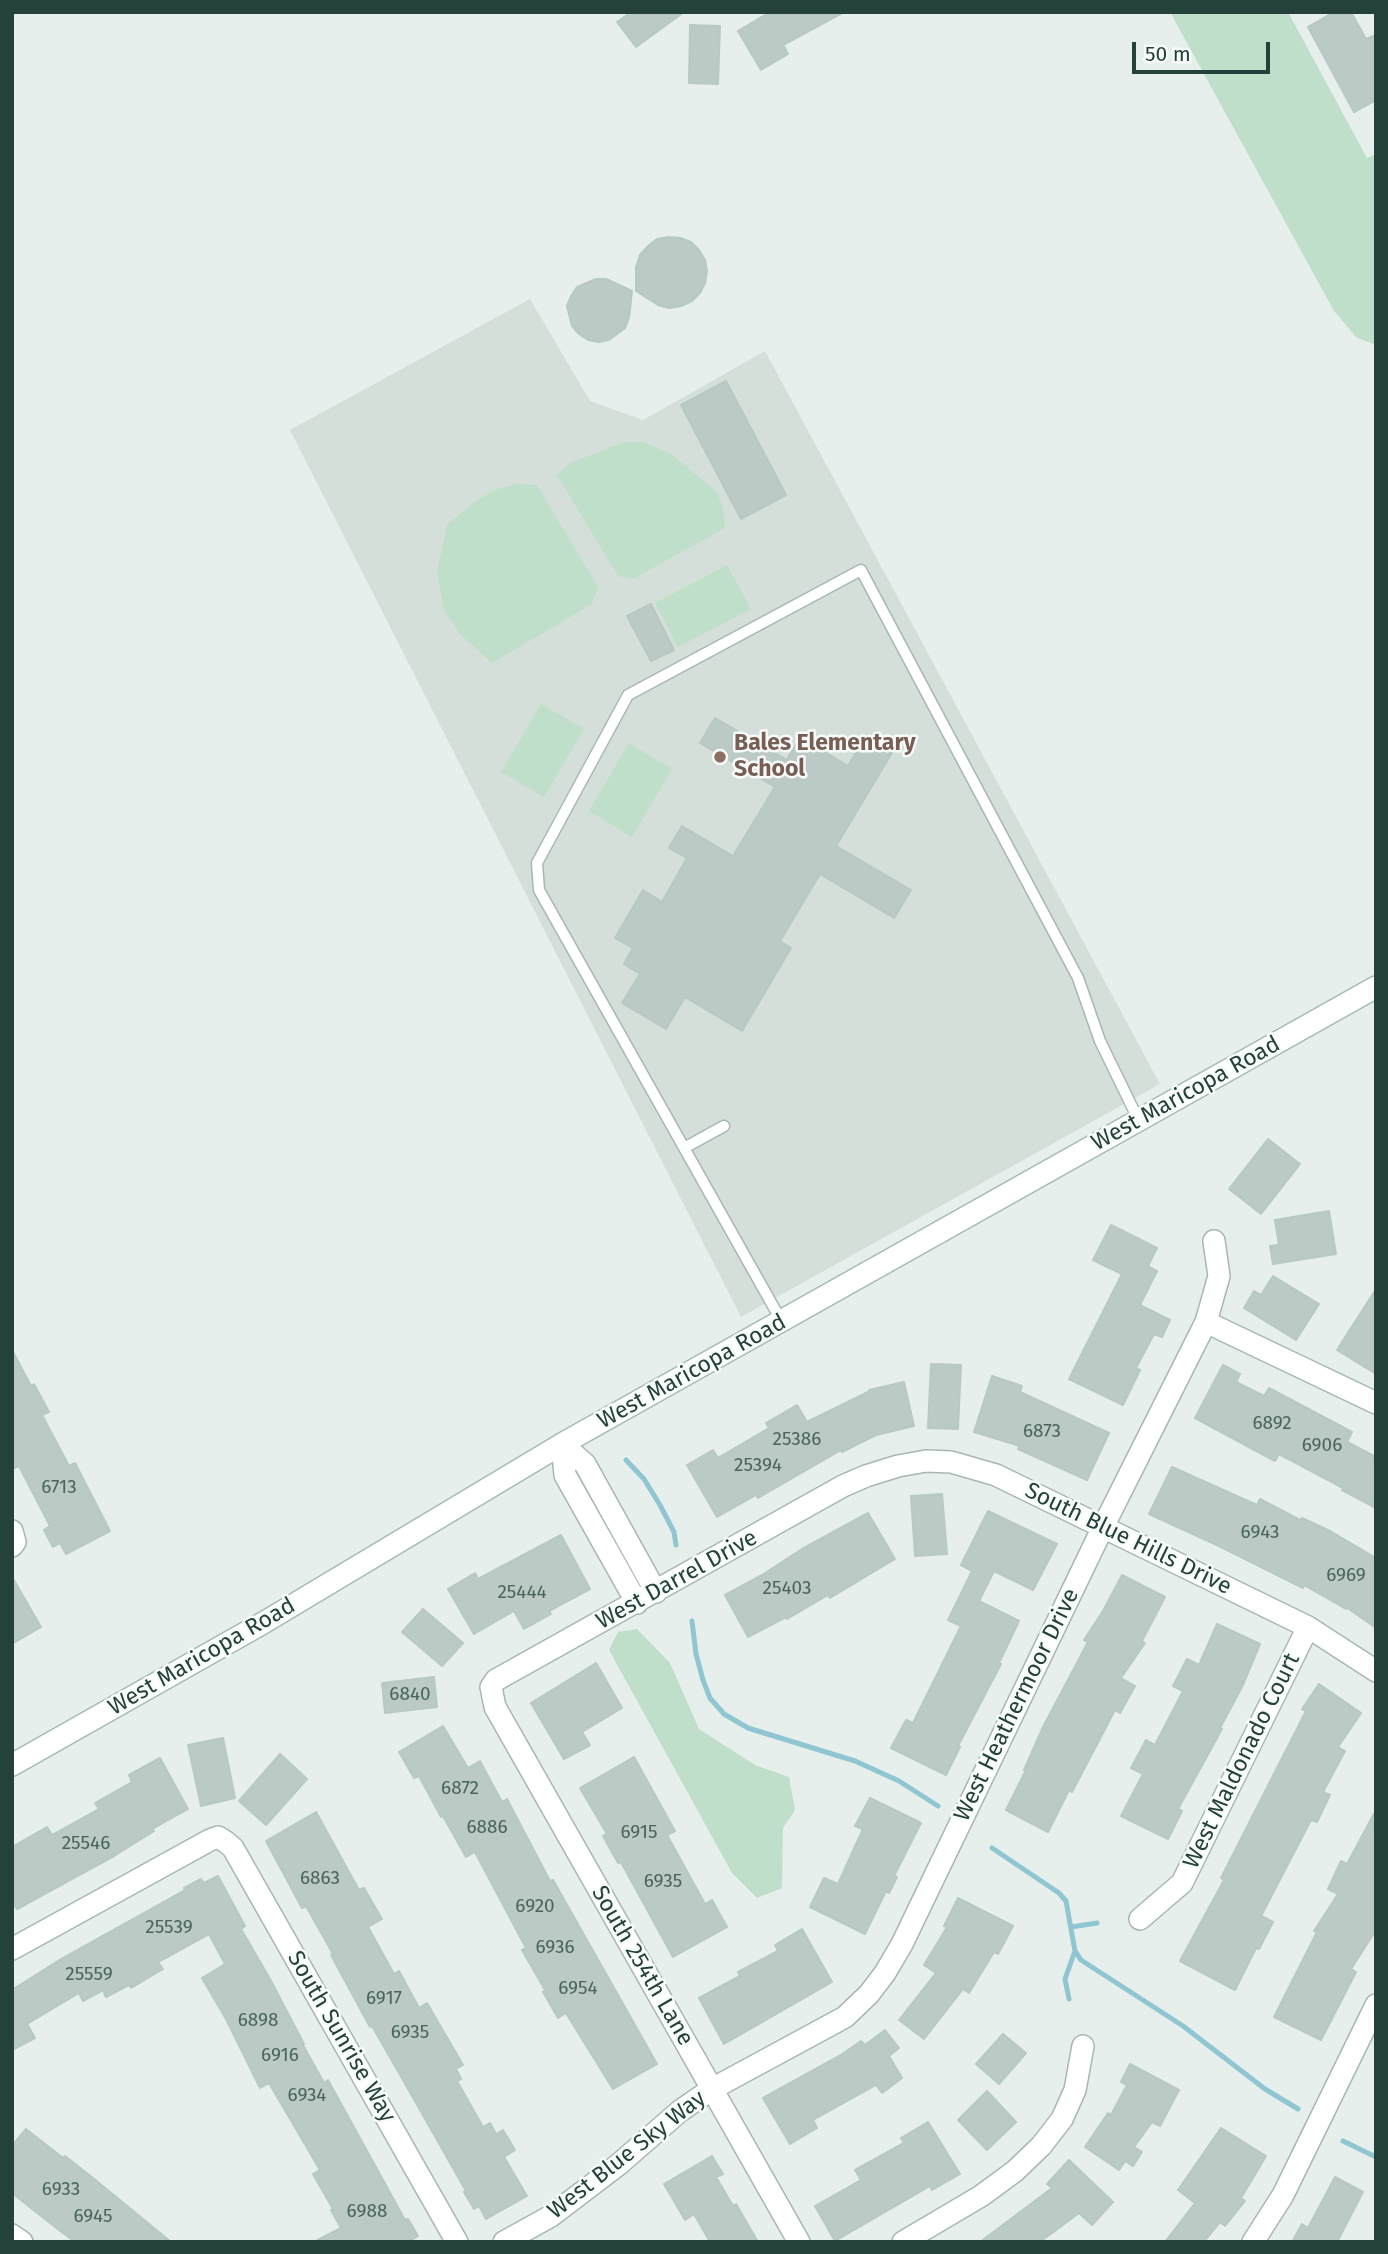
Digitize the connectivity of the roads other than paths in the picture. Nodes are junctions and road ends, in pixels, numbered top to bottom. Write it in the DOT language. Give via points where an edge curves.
graph roads {
  1 [pos="1376,987"];
  2 [pos="1139,1121"];
  3 [pos="724,1126"];
  4 [pos="684,1148"];
  5 [pos="1214,1241"];
  6 [pos="782,1322"];
  7 [pos="1206,1322"];
  8 [pos="1376,1403"];
  9 [pos="562,1444"];
  10 [pos="866,1476"];
  11 [pos="1103,1527"];
  12 [pos="656,1592"];
  13 [pos="637,1603"];
  14 [pos="1308,1627"];
  15 [pos="1376,1671"];
  16 [pos="491,1687"];
  17 [pos="12,1765"];
  18 [pos="1140,1919"];
  19 [pos="12,1948"];
  20 [pos="1376,2005"];
  21 [pos="1083,2046"];
  22 [pos="712,2089"];
  23 [pos="12,2235"];
  24 [pos="22,2242"];
  25 [pos="457,2242"];
  26 [pos="504,2242"];
  27 [pos="799,2242"];
  28 [pos="903,2242"];
  29 [pos="1253,2242"];
  1 -- 2 [label="street, West Maricopa Road"];
  2 -- 4 [label="lane" via="1100,1041 1078,978 860,570 628,695 537,863 539,890"];
  2 -- 6 [label="street, West Maricopa Road"];
  3 -- 4 [label="lane"];
  4 -- 6 [label="lane"];
  5 -- 7 [label="street, West Heathermoor Drive" via="1219,1276"];
  6 -- 9 [label="street, West Maricopa Road"];
  7 -- 8 [label="street"];
  7 -- 11 [label="street, West Heathermoor Drive"];
  9 -- 12 [label="street" via="584,1464"];
  9 -- 13 [label="street" via="565,1475"];
  9 -- 17 [label="street, West Maricopa Road" via="263,1623"];
  10 -- 11 [label="street, South Blue Hills Drive" via="926,1461 951,1462 996,1475"];
  10 -- 12 [label="street, West Darrel Drive"];
  11 -- 14 [label="street, South Blue Hills Drive"];
  11 -- 22 [label="street, West Heathermoor Drive" via="885,1973 845,2017"];
  12 -- 13 [label="street, West Darrel Drive"];
  13 -- 16 [label="street, West Darrel Drive" via="504,1675"];
  14 -- 15 [label="street, South Blue Hills Drive"];
  14 -- 18 [label="street, West Maldonado Court" via="1182,1883"];
  16 -- 22 [label="street, South 254th Lane" via="495,1707"];
  19 -- 25 [label="street, South Sunrise Way" via="218,1838 233,1848"];
  20 -- 29 [label="street" via="1283,2195"];
  21 -- 28 [label="street" via="1075,2090 1062,2119 1041,2146 981,2196"];
  22 -- 26 [label="street, West Blue Sky Way" via="551,2216"];
  22 -- 27 [label="street, South 254th Lane"];
  23 -- 24 [label="street"];
}
